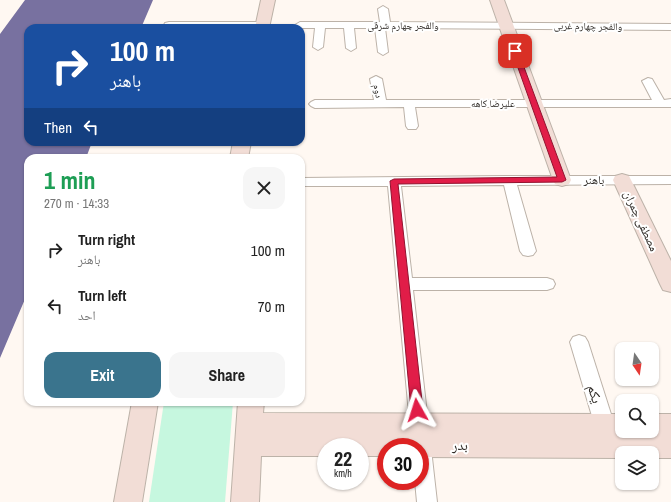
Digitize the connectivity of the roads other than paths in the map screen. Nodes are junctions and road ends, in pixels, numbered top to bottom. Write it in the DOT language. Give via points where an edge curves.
graph roads {
  1 [pos="268,0"];
  2 [pos="497,0"];
  3 [pos="383,9"];
  4 [pos="263,24"];
  5 [pos="305,25"];
  6 [pos="320,25"];
  7 [pos="349,25"];
  8 [pos="383,25"];
  9 [pos="505,25"];
  10 [pos="671,27"];
  11 [pos="318,47"];
  12 [pos="351,48"];
  13 [pos="383,52"];
  14 [pos="376,79"];
  15 [pos="648,81"];
  16 [pos="534,103"];
  17 [pos="666,103"];
  18 [pos="315,104"];
  19 [pos="381,104"];
  20 [pos="409,104"];
  21 [pos="412,126"];
  22 [pos="509,180"];
  23 [pos="562,180"];
  24 [pos="622,180"];
  25 [pos="671,180"];
  26 [pos="394,181"];
  27 [pos="305,182"];
  28 [pos="528,251"];
  29 [pos="670,281"];
  30 [pos="404,284"];
  31 [pos="547,284"];
  32 [pos="579,342"];
  33 [pos="144,406"];
  34 [pos="249,423"];
  35 [pos="659,426"];
  36 [pos="671,426"];
  37 [pos="612,432"];
  38 [pos="420,435"];
  39 [pos="671,445"];
  40 [pos="128,502"];
  41 [pos="244,502"];
  42 [pos="427,502"];
  1 -- 4 [label="street"];
  2 -- 9 [label="street"];
  3 -- 8 [label="street"];
  5 -- 6 [label="street, والفجر چهارم شرقی"];
  6 -- 7 [label="street, والفجر چهارم شرقی"];
  6 -- 11 [label="street"];
  7 -- 8 [label="street, والفجر چهارم شرقی"];
  7 -- 12 [label="street"];
  8 -- 9 [label="street, والفجر چهارم شرقی"];
  8 -- 13 [label="street"];
  9 -- 10 [label="street, والفجر چهارم غربی"];
  9 -- 16 [label="street"];
  14 -- 19 [label="street, دوم"];
  15 -- 17 [label="street"];
  16 -- 17 [label="street, علیرضا کاهه"];
  16 -- 20 [label="street, علیرضا کاهه"];
  16 -- 23 [label="street"];
  18 -- 19 [label="street, علیرضا کاهه"];
  19 -- 20 [label="street, علیرضا کاهه"];
  20 -- 21 [label="street"];
  22 -- 23 [label="street, باهنر"];
  22 -- 26 [label="street, باهنر"];
  22 -- 28 [label="street"];
  23 -- 24 [label="street, باهنر"];
  24 -- 25 [label="street, باهنر"];
  24 -- 29 [label="street, مصطفی چمران"];
  26 -- 27 [label="street, باهنر"];
  26 -- 30 [label="street"];
  30 -- 31 [label="street"];
  30 -- 38 [label="street"];
  32 -- 37 [label="street, یکم"];
  33 -- 40 [label="street"];
  34 -- 38 [label="street, بدر"];
  34 -- 41 [label="street"];
  35 -- 36 [label="street"];
  37 -- 38 [label="street, بدر"];
  37 -- 39 [label="street, بدر"];
  38 -- 42 [label="street"];
}
